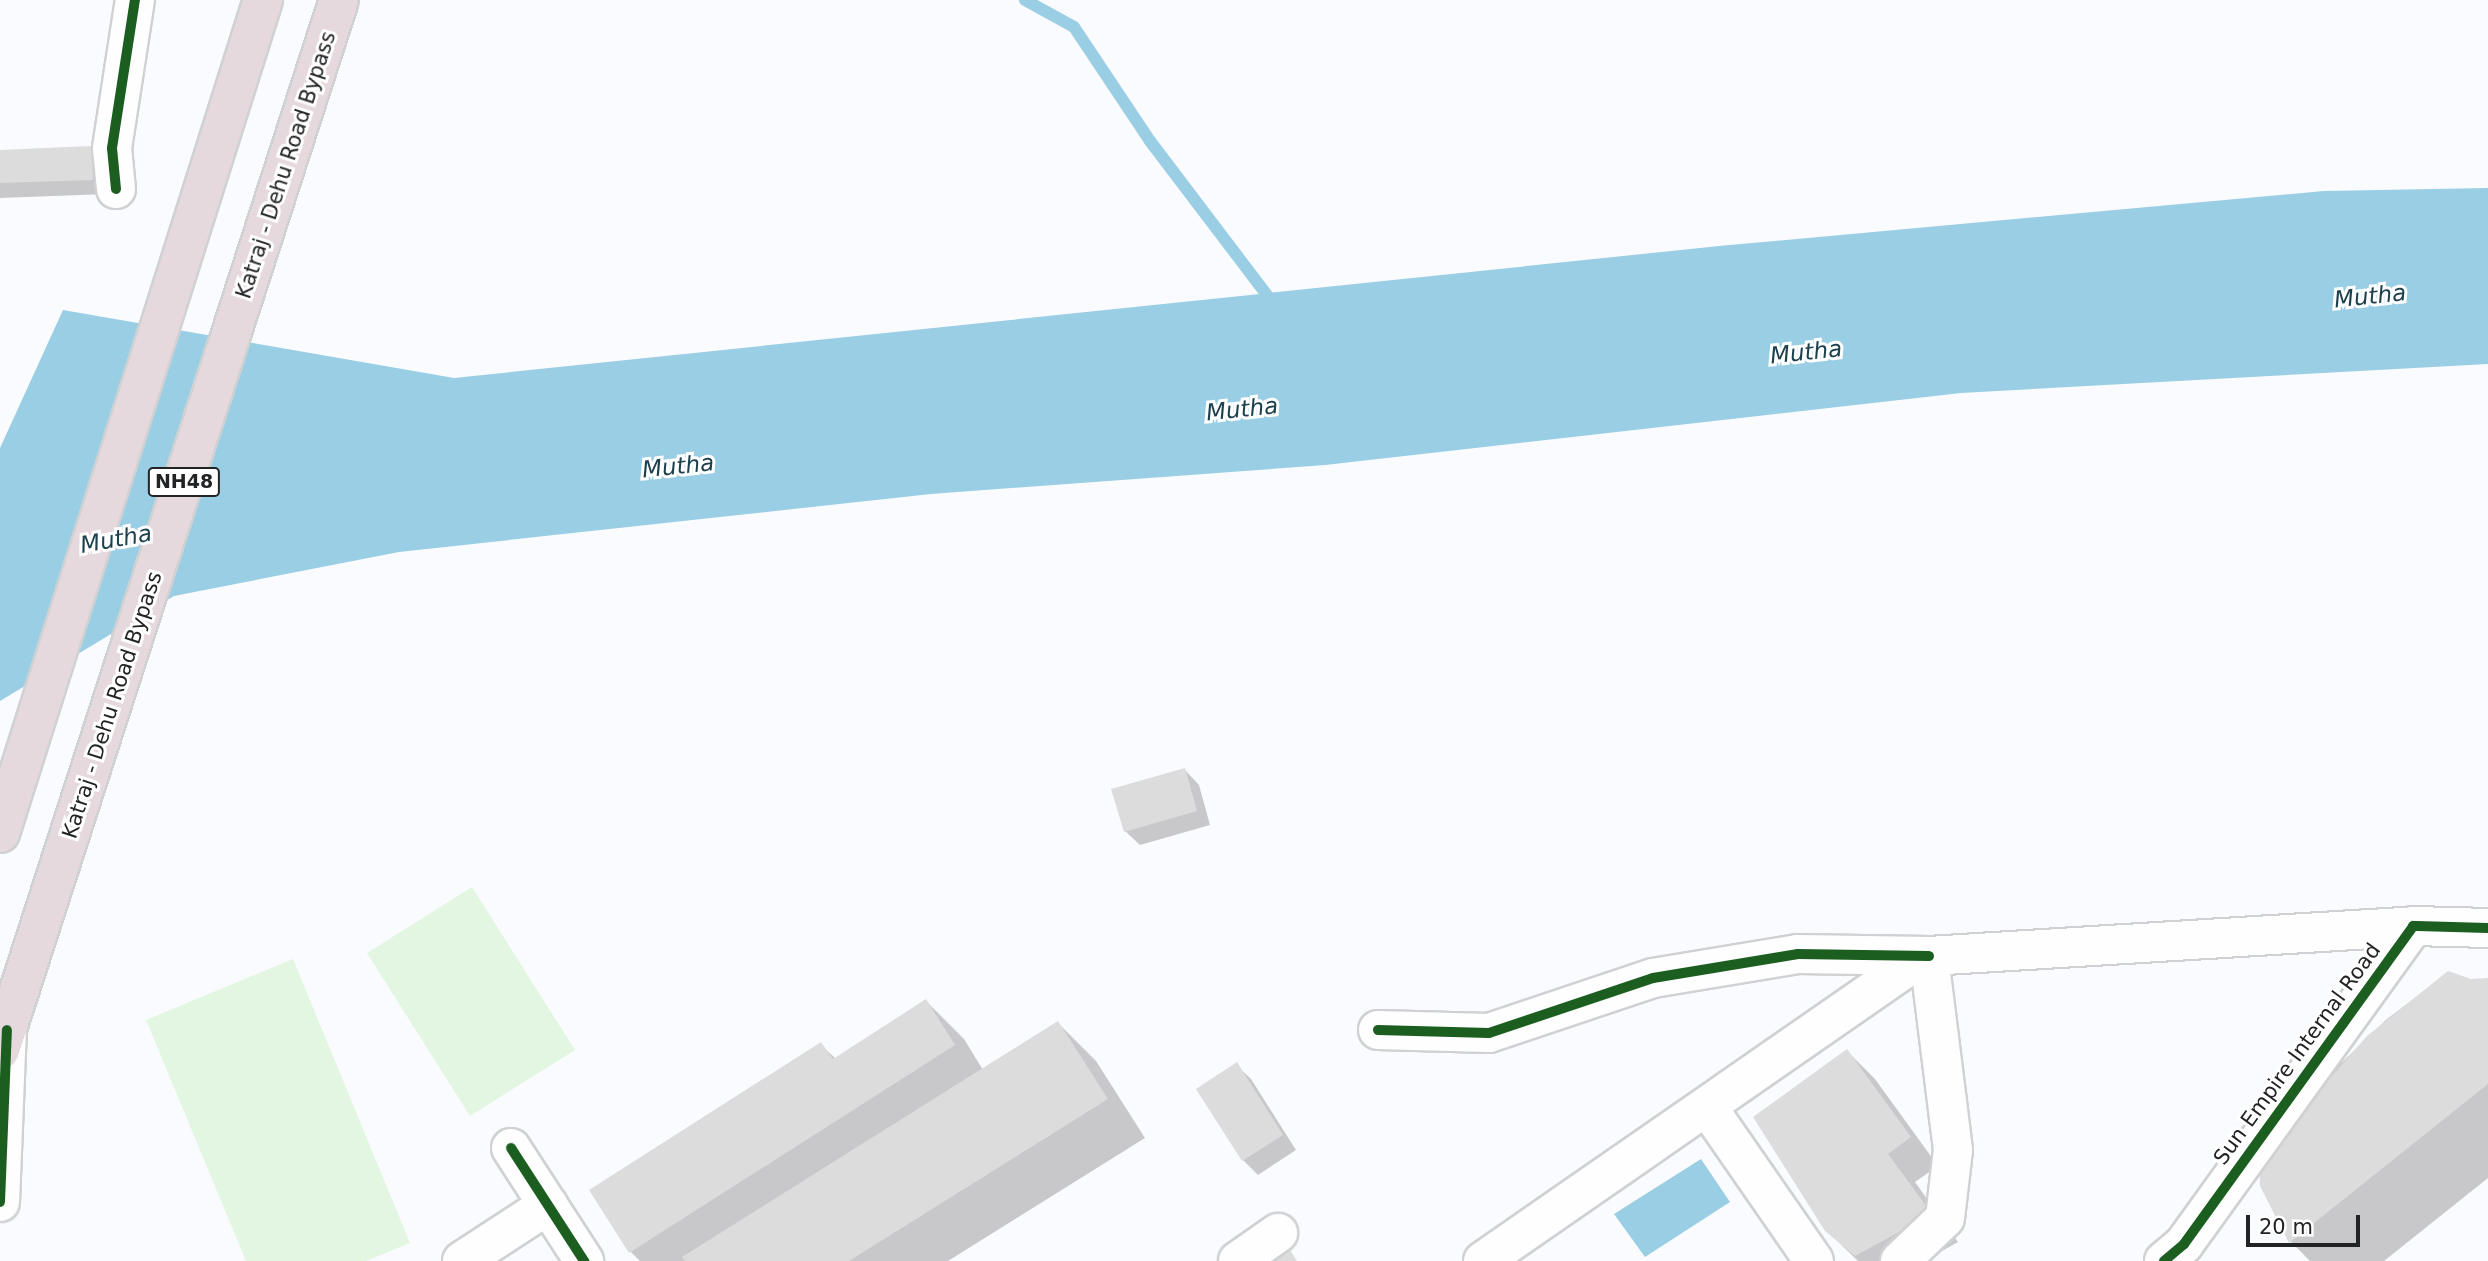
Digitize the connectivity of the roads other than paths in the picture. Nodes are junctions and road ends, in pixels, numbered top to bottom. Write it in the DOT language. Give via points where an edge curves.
graph roads {
  1 [pos="135,0"];
  2 [pos="339,0"];
  3 [pos="258,15"];
  4 [pos="116,189"];
  5 [pos="0,833"];
  6 [pos="2413,926"];
  7 [pos="2488,928"];
  8 [pos="1926,956"];
  9 [pos="1378,1030"];
  10 [pos="4,1040"];
  11 [pos="1708,1108"];
  12 [pos="511,1148"];
  13 [pos="0,1202"];
  14 [pos="548,1205"];
  15 [pos="1278,1233"];
  16 [pos="462,1261"];
  17 [pos="584,1261"];
  18 [pos="1238,1261"];
  19 [pos="1483,1261"];
  20 [pos="1814,1261"];
  21 [pos="1900,1261"];
  22 [pos="2164,1261"];
  1 -- 4 [label="street" via="112,148"];
  2 -- 10 [label="highway, Katraj - Dehu Road Bypass / NH48"];
  3 -- 5 [label="highway, NH48"];
  6 -- 7 [label="street"];
  6 -- 8 [label="street"];
  6 -- 22 [label="street, Sun Empire Internal Road" via="2184,1244"];
  8 -- 9 [label="street" via="1798,954 1653,978 1489,1033"];
  8 -- 11 [label="street"];
  8 -- 21 [label="street" via="1953,1150 1945,1218"];
  10 -- 13 [label="street"];
  11 -- 19 [label="street"];
  11 -- 20 [label="street"];
  12 -- 14 [label="street"];
  14 -- 16 [label="street"];
  14 -- 17 [label="street"];
  15 -- 18 [label="street"];
}
